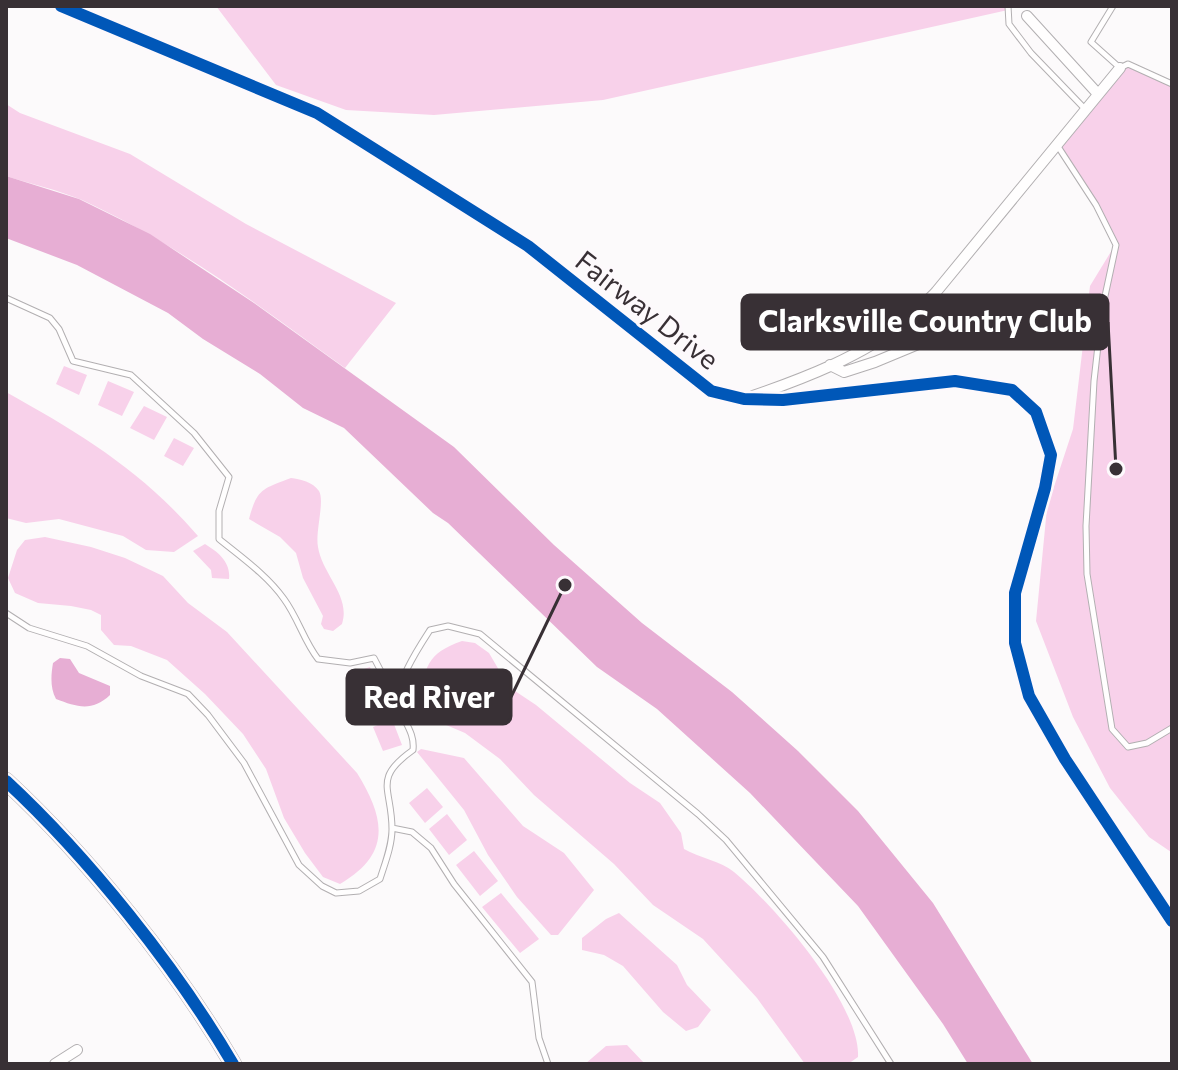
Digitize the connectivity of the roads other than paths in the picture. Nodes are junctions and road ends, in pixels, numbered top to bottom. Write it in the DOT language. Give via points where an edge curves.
graph roads {
  1 [pos="61,6"];
  2 [pos="1008,6"];
  3 [pos="1113,6"];
  4 [pos="1027,16"];
  5 [pos="1120,68"];
  6 [pos="1172,84"];
  7 [pos="1098,94"];
  8 [pos="1086,109"];
  9 [pos="1057,145"];
  10 [pos="6,298"];
  11 [pos="957,328"];
  12 [pos="830,365"];
  13 [pos="744,399"];
  14 [pos="6,613"];
  15 [pos="398,704"];
  16 [pos="1172,728"];
  17 [pos="6,781"];
  18 [pos="392,828"];
  19 [pos="1172,921"];
  20 [pos="77,1050"];
  21 [pos="55,1064"];
  22 [pos="233,1064"];
  23 [pos="548,1064"];
  24 [pos="891,1064"];
  1 -- 13 [label="street, Fairway Drive" via="317,113 528,246 711,391"];
  2 -- 8 [label="lane" via="1016,34"];
  3 -- 5 [label="lane" via="1091,42"];
  4 -- 7 [label="street"];
  5 -- 6 [label="lane" via="1128,64"];
  5 -- 7 [label="street"];
  7 -- 8 [label="street"];
  8 -- 9 [label="street"];
  9 -- 12 [label="street" via="936,292 906,321"];
  9 -- 16 [label="lane" via="1116,245 1095,366 1086,526 1087,574 1112,729 1128,747"];
  10 -- 15 [label="lane" via="50,318 73,361 131,375 194,433 229,477 219,511 219,539 285,600 318,659 350,663 374,658"];
  11 -- 12 [label="street" via="844,372"];
  12 -- 13 [label="street"];
  13 -- 19 [label="street, Fairway Drive" via="955,381 1012,390 1036,412 1051,455 1015,593 1015,643 1025,682 1065,759"];
  14 -- 18 [label="lane" via="29,628 87,646 188,694 244,763 299,865 322,886 336,893 359,891 380,879"];
  15 -- 18 [label="lane" via="414,741 413,750 388,775"];
  15 -- 24 [label="lane" via="402,681 430,630 448,626 480,634 726,840 823,957"];
  17 -- 22 [label="main road" via="69,845 158,953"];
  18 -- 23 [label="lane" via="412,832 431,848 532,982"];
  20 -- 21 [label="street"];
}
